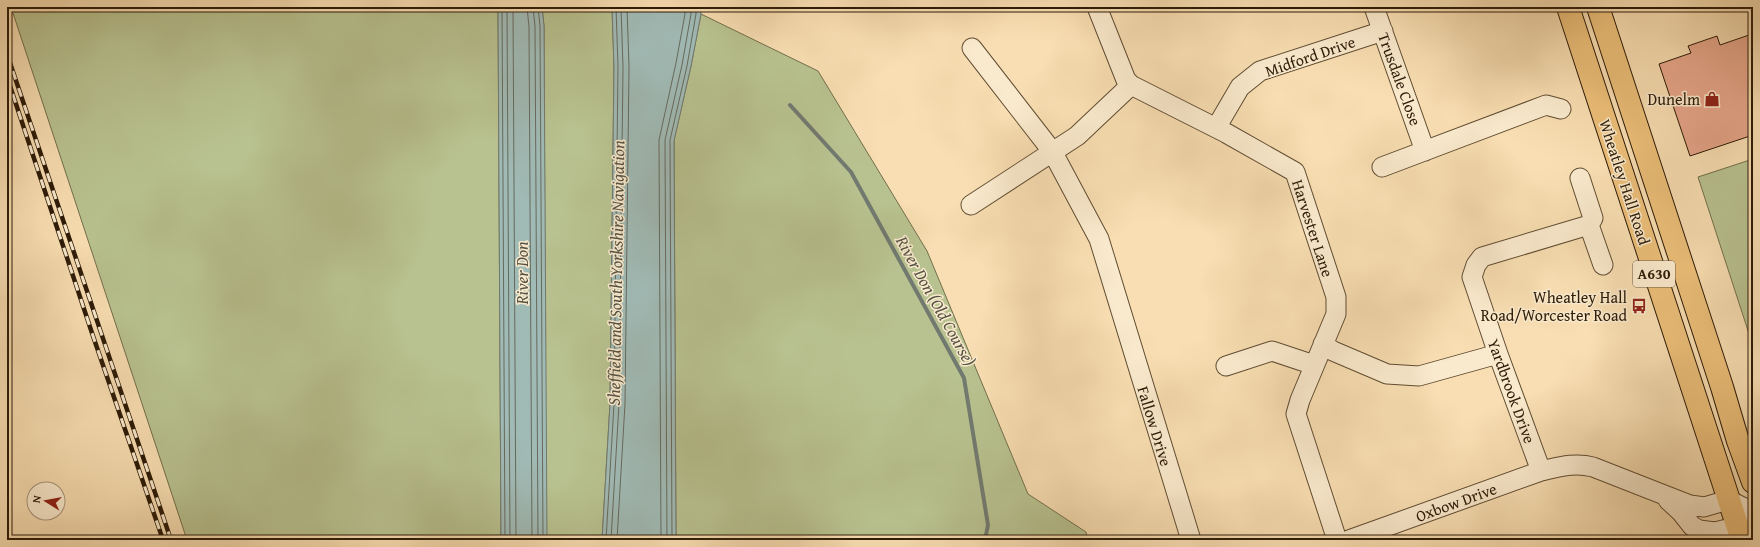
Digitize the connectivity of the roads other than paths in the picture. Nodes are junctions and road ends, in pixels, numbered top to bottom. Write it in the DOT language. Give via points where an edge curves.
graph roads {
  1 [pos="1097,7"];
  2 [pos="1374,7"];
  3 [pos="1568,7"];
  4 [pos="1598,7"];
  5 [pos="1383,31"];
  6 [pos="972,48"];
  7 [pos="1131,86"];
  8 [pos="1561,109"];
  9 [pos="1216,128"];
  10 [pos="1425,151"];
  11 [pos="1052,152"];
  12 [pos="1382,167"];
  13 [pos="1580,178"];
  14 [pos="970,205"];
  15 [pos="1588,225"];
  16 [pos="1603,265"];
  17 [pos="1323,344"];
  18 [pos="1498,354"];
  19 [pos="1314,365"];
  20 [pos="1226,366"];
  21 [pos="1541,471"];
  22 [pos="1753,482"];
  23 [pos="1661,494"];
  24 [pos="1728,500"];
  25 [pos="1746,525"];
  26 [pos="1377,535"];
  27 [pos="1191,540"];
  28 [pos="1337,540"];
  29 [pos="1349,540"];
  1 -- 7 [label="street" via="1126,80"];
  2 -- 5 [label="street, Trusdale Close"];
  3 -- 24 [label="highway, Wheatley Hall Road / A630"];
  4 -- 22 [label="highway, Wheatley Hall Road / A630"];
  5 -- 9 [label="street, Midford Drive" via="1260,71 1240,87"];
  5 -- 10 [label="street, Trusdale Close"];
  6 -- 11 [label="street, Fallow Drive"];
  7 -- 9 [label="street, Harvester Lane"];
  7 -- 11 [label="street" via="1077,136"];
  8 -- 10 [label="street" via="1546,105"];
  9 -- 17 [label="street, Harvester Lane" via="1295,172 1336,297 1336,314"];
  10 -- 12 [label="street"];
  11 -- 14 [label="street"];
  11 -- 27 [label="street, Fallow Drive" via="1099,239"];
  13 -- 15 [label="street" via="1593,218"];
  15 -- 16 [label="street"];
  15 -- 18 [label="street, Yardbrook Drive" via="1482,257 1476,265 1472,277"];
  17 -- 18 [label="street" via="1333,351 1387,374 1419,376"];
  17 -- 19 [label="street, Harvester Lane"];
  18 -- 21 [label="street, Yardbrook Drive"];
  19 -- 20 [label="street" via="1272,351"];
  19 -- 28 [label="street, Harvester Lane" via="1296,414"];
  21 -- 23 [label="street, Oxbow Drive" via="1583,464"];
  21 -- 26 [label="street, Oxbow Drive"];
  23 -- 24 [label="street, Oxbow Drive" via="1699,507"];
  23 -- 25 [label="street" via="1699,530 1715,532"];
  24 -- 25 [label="highway, Wheatley Hall Road / A630"];
  26 -- 29 [label="street, Oxbow Drive"];
}
